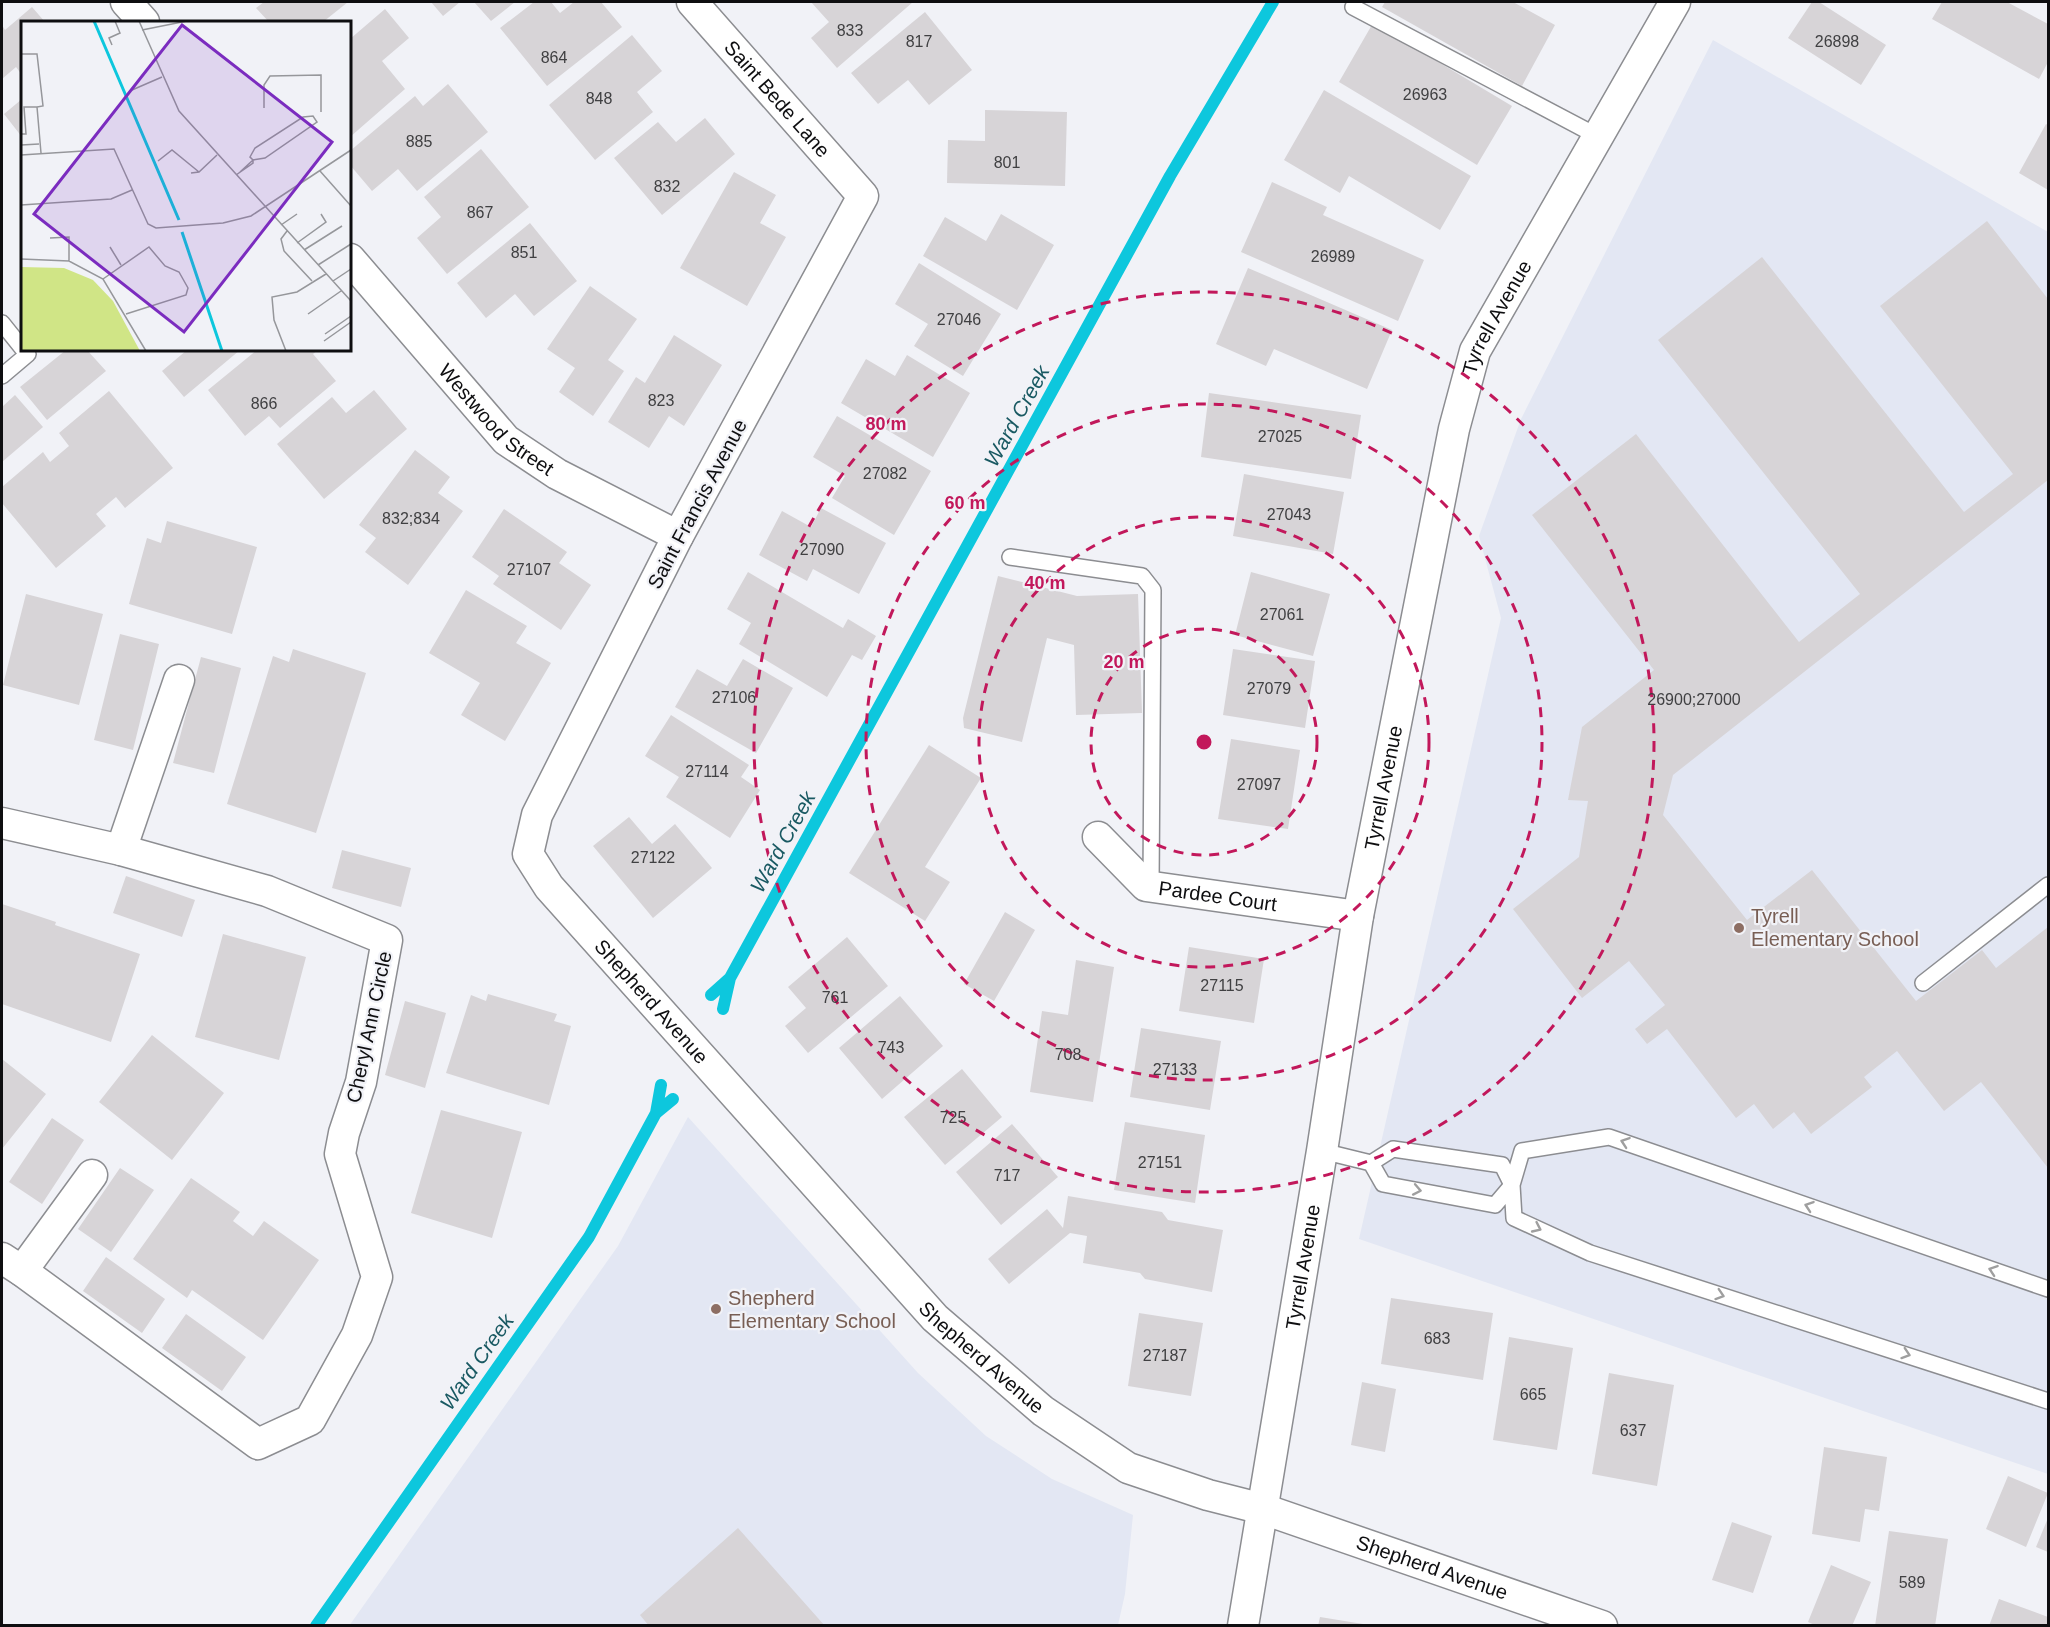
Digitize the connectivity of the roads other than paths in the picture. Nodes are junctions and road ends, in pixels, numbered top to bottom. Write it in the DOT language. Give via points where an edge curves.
graph roads {
  1 [pos="126,2"];
  2 [pos="692,2"];
  3 [pos="1675,2"];
  4 [pos="1353,7"];
  5 [pos="143,21"];
  6 [pos="1599,137"];
  7 [pos="863,196"];
  8 [pos="351,260"];
  9 [pos="2,323"];
  10 [pos="21,347"];
  11 [pos="25,351"];
  12 [pos="2,375"];
  13 [pos="678,536"];
  14 [pos="1010,557"];
  15 [pos="179,680"];
  16 [pos="537,815"];
  17 [pos="2,823"];
  18 [pos="1098,837"];
  19 [pos="121,850"];
  20 [pos="2049,885"];
  21 [pos="1151,886"];
  22 [pos="1358,916"];
  23 [pos="1923,983"];
  24 [pos="1322,1151"];
  25 [pos="1371,1163"];
  26 [pos="92,1175"];
  27 [pos="1512,1185"];
  28 [pos="12,1265"];
  29 [pos="2049,1289"];
  30 [pos="2049,1401"];
  31 [pos="1263,1509"];
  32 [pos="1243,1626"];
  33 [pos="1602,1626"];
  1 -- 5 [label="street"];
  2 -- 7 [label="street, Saint Bede Lane"];
  3 -- 6 [label="street, Tyrrell Avenue"];
  4 -- 6 [label="lane"];
  6 -- 22 [label="street, Tyrrell Avenue" via="1475,351 1454,429"];
  7 -- 13 [label="street, Saint Francis Avenue"];
  8 -- 13 [label="street, Westwood Street" via="506,440 557,474"];
  9 -- 10 [label="lane"];
  11 -- 12 [label="lane" via="28,354"];
  13 -- 16 [label="street, Saint Francis Avenue"];
  14 -- 21 [label="lane" via="1142,576 1153,590"];
  15 -- 19 [label="street"];
  16 -- 31 [label="street, Shepherd Avenue" via="528,854 549,887 935,1318 1043,1411 1128,1468"];
  17 -- 19 [label="street, Cheryl Ann Circle"];
  18 -- 21 [label="street, Pardee Court" via="1146,886"];
  19 -- 28 [label="street, Cheryl Ann Circle" via="267,891 387,940 361,1082 340,1154 377,1277 357,1335 310,1420 258,1444"];
  20 -- 23 [label="lane"];
  21 -- 22 [label="street, Pardee Court"];
  22 -- 24 [label="street, Tyrrell Avenue"];
  24 -- 25 [label="lane"];
  24 -- 31 [label="street, Tyrrell Avenue"];
  25 -- 27 [label="lane" via="1394,1149 1492,1163 1502,1165"];
  25 -- 27 [label="lane, one-way" via="1383,1184 1495,1205"];
  26 -- 28 [label="street, Cheryl Ann Circle"];
  29 -- 27 [label="lane, one-way" via="1609,1137 1522,1150"];
  27 -- 30 [label="lane, one-way" via="1514,1218 1590,1253"];
  31 -- 32 [label="street, Tyrrell Avenue"];
  31 -- 33 [label="street, Shepherd Avenue"];
}
